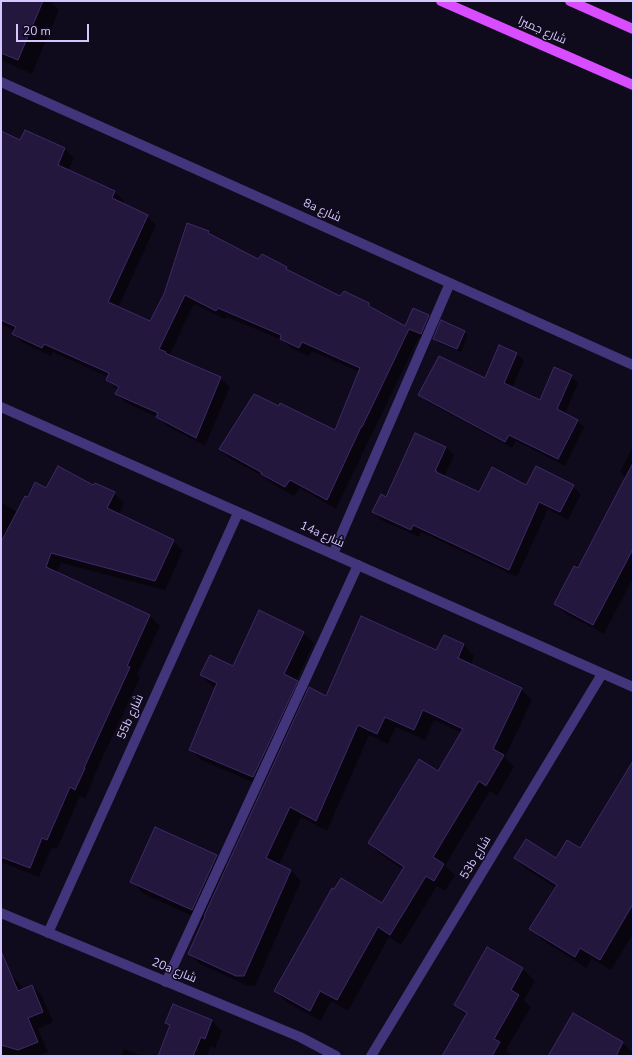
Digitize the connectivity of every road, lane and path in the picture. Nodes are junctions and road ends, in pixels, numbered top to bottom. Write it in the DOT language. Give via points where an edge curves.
graph roads {
  1 [pos="441,1"];
  2 [pos="570,1"];
  3 [pos="633,29"];
  4 [pos="1,82"];
  5 [pos="633,86"];
  6 [pos="450,283"];
  7 [pos="633,365"];
  8 [pos="1,407"];
  9 [pos="238,513"];
  10 [pos="333,554"];
  11 [pos="358,565"];
  12 [pos="602,674"];
  13 [pos="633,687"];
  14 [pos="1,913"];
  15 [pos="48,933"];
  16 [pos="166,982"];
  17 [pos="336,1056"];
  18 [pos="371,1056"];
  1 -- 5 [label="main road, شارع جميرا"];
  2 -- 3 [label="main road"];
  4 -- 6 [label="street, 8a شارع"];
  6 -- 7 [label="street, 8a شارع"];
  6 -- 10 [label="street"];
  8 -- 9 [label="street, 14a شارع"];
  9 -- 10 [label="street, 14a شارع"];
  9 -- 15 [label="street, 55b شارع"];
  10 -- 11 [label="street, 14a شارع"];
  11 -- 12 [label="street, 14a شارع"];
  11 -- 16 [label="street"];
  12 -- 13 [label="street, 14a شارع"];
  12 -- 18 [label="street, 53b شارع"];
  14 -- 15 [label="street, 20a شارع"];
  15 -- 16 [label="street, 20a شارع"];
  16 -- 17 [label="street, 20a شارع" via="300,1037"];
}
